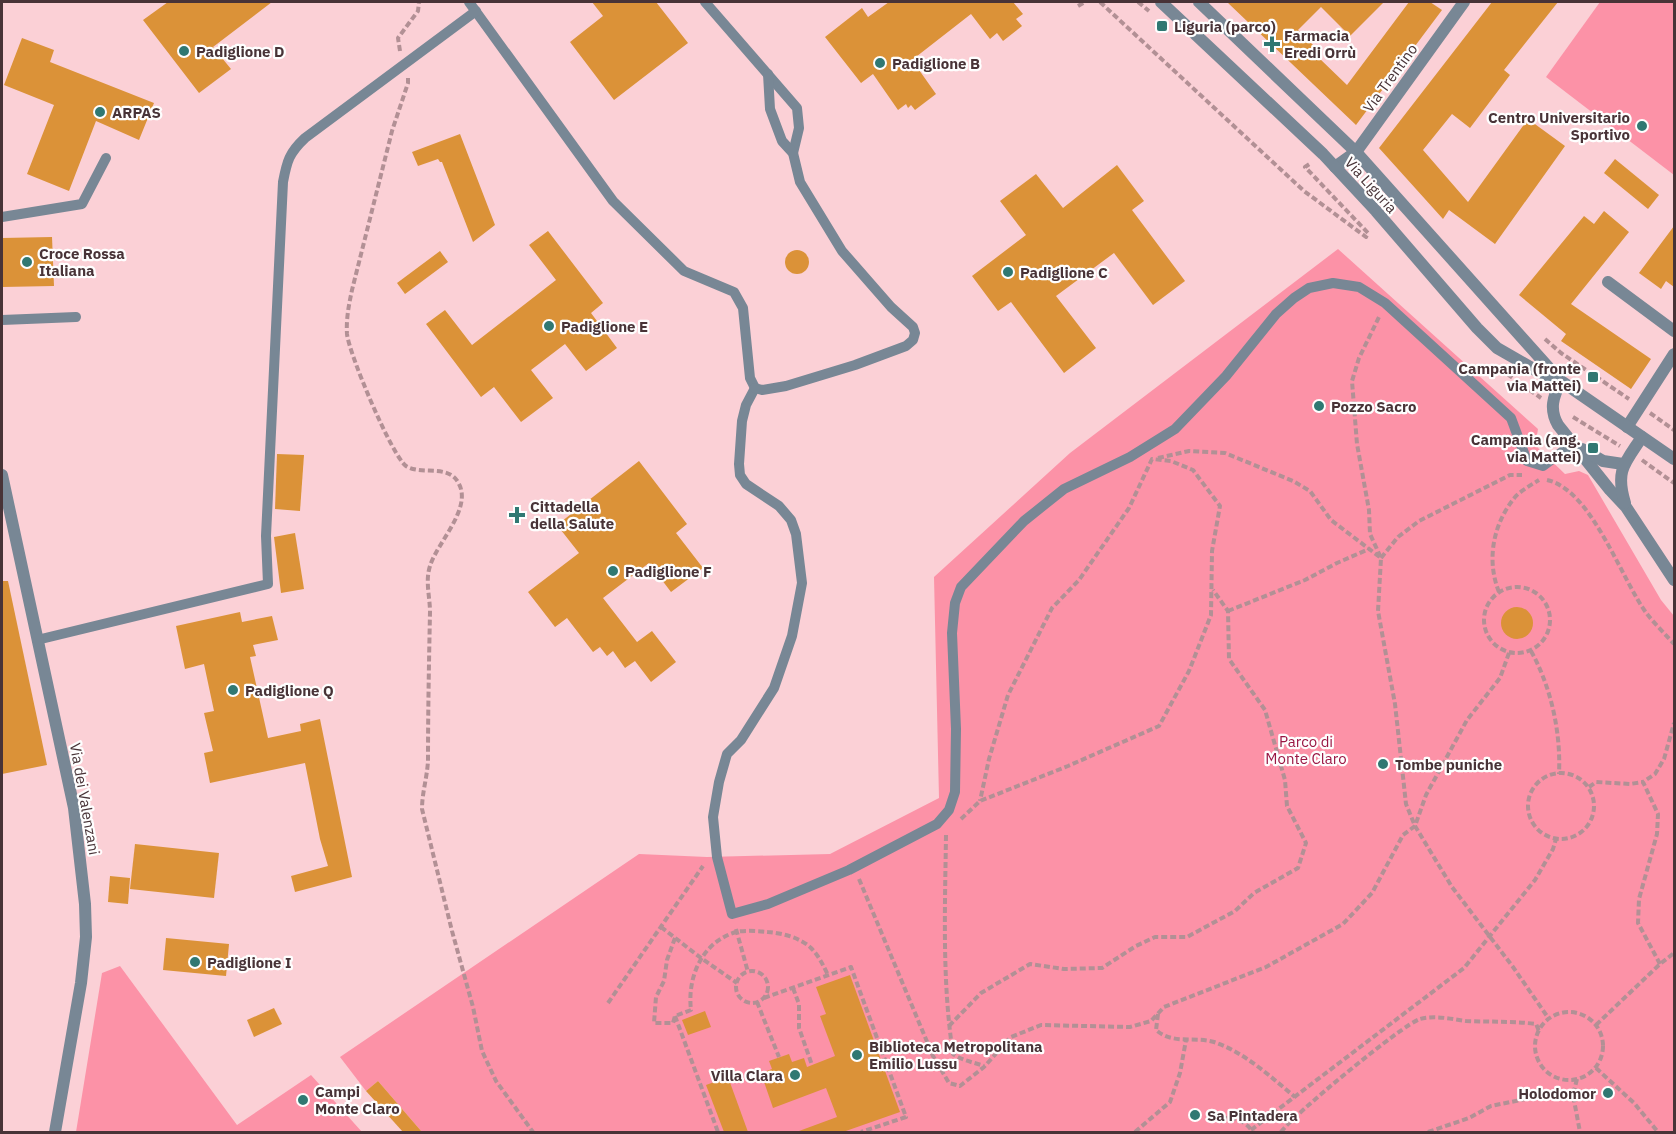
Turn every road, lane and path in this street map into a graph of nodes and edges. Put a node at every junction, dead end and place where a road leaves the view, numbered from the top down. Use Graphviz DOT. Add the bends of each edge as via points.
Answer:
graph roads {
  1 [pos="419,2"];
  2 [pos="469,2"];
  3 [pos="705,2"];
  4 [pos="1084,2"];
  5 [pos="1100,2"];
  6 [pos="1161,2"];
  7 [pos="1199,2"];
  8 [pos="1462,2"];
  9 [pos="1078,6"];
  10 [pos="476,11"];
  11 [pos="404,64"];
  12 [pos="768,74"];
  13 [pos="1356,152"];
  14 [pos="793,153"];
  15 [pos="106,158"];
  16 [pos="1311,163"];
  17 [pos="1335,167"];
  18 [pos="2,217"];
  19 [pos="1608,282"];
  20 [pos="1385,303"];
  21 [pos="76,317"];
  22 [pos="2,320"];
  23 [pos="1674,331"];
  24 [pos="1674,354"];
  25 [pos="1561,381"];
  26 [pos="755,388"];
  27 [pos="1628,427"];
  28 [pos="1642,437"];
  29 [pos="1574,443"];
  30 [pos="1144,448"];
  31 [pos="1152,459"];
  32 [pos="1674,459"];
  33 [pos="1623,464"];
  34 [pos="1542,466"];
  35 [pos="1524,475"];
  36 [pos="2,476"];
  37 [pos="1532,477"];
  38 [pos="1541,479"];
  39 [pos="1626,507"];
  40 [pos="1369,549"];
  41 [pos="1381,558"];
  42 [pos="1674,580"];
  43 [pos="1213,590"];
  44 [pos="1499,592"];
  45 [pos="1228,611"];
  46 [pos="37,640"];
  47 [pos="1674,644"];
  48 [pos="1531,651"];
  49 [pos="1509,653"];
  50 [pos="1674,723"];
  51 [pos="1559,774"];
  52 [pos="1643,782"];
  53 [pos="1589,787"];
  54 [pos="980,801"];
  55 [pos="959,821"];
  56 [pos="1415,826"];
  57 [pos="952,828"];
  58 [pos="1556,839"];
  59 [pos="703,866"];
  60 [pos="854,867"];
  61 [pos="732,914"];
  62 [pos="661,927"];
  63 [pos="737,932"];
  64 [pos="1488,936"];
  65 [pos="675,938"];
  66 [pos="1674,953"];
  67 [pos="701,958"];
  68 [pos="1660,964"];
  69 [pos="748,972"];
  70 [pos="828,975"];
  71 [pos="737,983"];
  72 [pos="793,988"];
  73 [pos="764,998"];
  74 [pos="757,1002"];
  75 [pos="608,1004"];
  76 [pos="1158,1014"];
  77 [pos="675,1016"];
  78 [pos="1549,1019"];
  79 [pos="1596,1025"];
  80 [pos="949,1027"];
  81 [pos="1539,1030"];
  82 [pos="1186,1040"];
  83 [pos="779,1057"];
  84 [pos="812,1065"];
  85 [pos="984,1067"];
  86 [pos="1596,1068"];
  87 [pos="1577,1079"];
  88 [pos="1573,1095"];
  89 [pos="1295,1097"];
  90 [pos="1221,1118"];
  91 [pos="1252,1131"];
  92 [pos="55,1132"];
  93 [pos="533,1132"];
  94 [pos="718,1132"];
  95 [pos="861,1132"];
  96 [pos="1136,1132"];
  97 [pos="1281,1132"];
  98 [pos="1428,1132"];
  99 [pos="1580,1132"];
  100 [pos="1658,1132"];
  1 -- 11 [label="path" via="398,38"];
  2 -- 10 [label="lane"];
  3 -- 12 [label="lane"];
  4 -- 9 [label="path"];
  5 -- 16 [label="path" via="1304,191 1366,237 1368,233 1305,167"];
  6 -- 17 [label="street, Via Liguria"];
  7 -- 13 [label="street, Via Liguria"];
  8 -- 13 [label="street, Via Trentino"];
  10 -- 11 [label="lane"];
  10 -- 26 [label="lane" via="613,201 684,271 734,292 743,308 750,378"];
  11 -- 46 [label="lane" via="305,138 294,148 286,165 273,374 268,584"];
  11 -- 93 [label="path" via="408,83 352,290 347,336 399,459 415,470 450,474 457,479 462,492 459,510 429,568 428,761 422,809 482,1052 496,1081"];
  12 -- 14 [label="lane" via="770,109 782,141"];
  12 -- 14 [label="lane" via="797,108 799,128"];
  13 -- 17 [label="street, Via Trentino"];
  13 -- 25 [label="street, Via Liguria"];
  14 -- 26 [label="lane" via="800,182 842,251 915,333 906,346 855,365 786,386"];
  15 -- 18 [label="lane" via="82,204"];
  17 -- 25 [label="street, Via Liguria" via="1497,348"];
  19 -- 23 [label="street"];
  20 -- 30 [label="lane" via="1359,287 1333,283 1309,288 1294,297 1175,429"];
  20 -- 34 [label="lane" via="1511,418 1527,461"];
  20 -- 41 [label="path" via="1352,381 1370,534"];
  21 -- 22 [label="lane"];
  24 -- 27 [label="street"];
  25 -- 27 [label="street, Via Liguria"];
  25 -- 29 [label="street" via="1552,399 1554,417"];
  26 -- 61 [label="lane" via="742,421 740,475 791,520 802,583 792,636 774,688 741,740 727,754 719,782 713,817 717,857"];
  27 -- 28 [label="street, Via Liguria"];
  28 -- 32 [label="street, Via Liguria"];
  28 -- 33 [label="street"];
  29 -- 33 [label="street" via="1594,457"];
  29 -- 34 [label="lane"];
  29 -- 39 [label="street"];
  30 -- 31 [label="path"];
  30 -- 60 [label="lane" via="1064,489 1024,521 961,587 952,633 956,768 949,810 937,824"];
  31 -- 40 [label="path" via="1189,451 1225,453 1262,467 1310,491 1331,520"];
  31 -- 43 [label="path" via="1193,470 1220,506 1212,551"];
  31 -- 54 [label="path" via="1129,508 1079,580 1052,608 1008,695"];
  33 -- 39 [label="street" via="1621,491"];
  34 -- 38 [label="path"];
  35 -- 41 [label="path" via="1510,475 1419,522 1398,537"];
  36 -- 46 [label="street, Via dei Valenzani"];
  37 -- 38 [label="path"];
  38 -- 44 [label="path" via="1517,494 1495,536 1492,559"];
  38 -- 47 [label="path" via="1554,482 1577,498 1646,613"];
  39 -- 42 [label="street"];
  40 -- 41 [label="path"];
  40 -- 45 [label="path" via="1295,585"];
  41 -- 56 [label="path" via="1378,611 1395,704 1406,804"];
  43 -- 45 [label="path"];
  43 -- 54 [label="path" via="1212,615 1201,645 1159,726"];
  44 -- 48 [label="path" via="1520,587 1540,595 1546,604 1550,614 1547,635"];
  44 -- 49 [label="path" via="1485,609 1485,631 1491,641"];
  45 -- 80 [label="path" via="1229,659 1265,710 1285,780 1287,806 1306,843 1298,868 1187,937 1155,937 1102,968 1064,969 1030,964 981,993"];
  46 -- 92 [label="street, Via dei Valenzani" via="74,808 85,904 81,983"];
  48 -- 49 [label="path"];
  48 -- 51 [label="path" via="1554,713"];
  49 -- 56 [label="path" via="1500,678 1467,720 1426,795"];
  50 -- 52 [label="path" via="1664,759 1655,774"];
  51 -- 53 [label="path" via="1570,774"];
  51 -- 58 [label="path" via="1538,782 1528,802 1533,824"];
  52 -- 53 [label="path" via="1596,782"];
  52 -- 68 [label="path" via="1658,814 1657,834 1639,899 1638,923"];
  53 -- 58 [label="path" via="1595,807 1588,826 1581,834"];
  54 -- 55 [label="path"];
  56 -- 64 [label="path"];
  56 -- 76 [label="path" via="1403,835 1372,893 1343,924 1266,967 1182,999"];
  57 -- 80 [label="path" via="945,835"];
  58 -- 64 [label="path" via="1535,880"];
  59 -- 62 [label="path"];
  60 -- 61 [label="lane" via="768,904"];
  60 -- 85 [label="path" via="910,1005 949,1083 960,1086"];
  61 -- 63 [label="path"];
  62 -- 65 [label="path"];
  62 -- 75 [label="path"];
  63 -- 67 [label="path" via="722,938"];
  63 -- 69 [label="path"];
  63 -- 70 [label="path" via="781,933 809,946"];
  64 -- 78 [label="path"];
  64 -- 89 [label="path" via="1464,968"];
  65 -- 67 [label="path"];
  65 -- 77 [label="path" via="656,997 654,1023 674,1023"];
  66 -- 68 [label="path"];
  67 -- 71 [label="path"];
  67 -- 77 [label="path" via="692,981 691,1010"];
  68 -- 79 [label="path"];
  69 -- 71 [label="path"];
  69 -- 73 [label="path" via="766,979 768,989"];
  70 -- 72 [label="path"];
  70 -- 95 [label="path" via="851,967 906,1117"];
  71 -- 74 [label="path" via="741,998"];
  72 -- 73 [label="path"];
  72 -- 84 [label="path"];
  73 -- 74 [label="path"];
  74 -- 83 [label="path"];
  76 -- 82 [label="path" via="1156,1030 1164,1037"];
  76 -- 85 [label="path" via="1151,1021 1130,1027 1041,1025 1011,1036"];
  77 -- 94 [label="path"];
  78 -- 79 [label="path" via="1577,1012"];
  78 -- 81 [label="path"];
  79 -- 86 [label="path" via="1603,1047"];
  80 -- 85 [label="path" via="953,1054"];
  81 -- 87 [label="path" via="1535,1041 1539,1062 1555,1077"];
  81 -- 97 [label="path" via="1536,1024 1515,1022 1419,1019 1330,1086"];
  82 -- 89 [label="path" via="1213,1042 1246,1059"];
  82 -- 96 [label="path" via="1170,1102"];
  86 -- 87 [label="path"];
  86 -- 100 [label="path"];
  87 -- 88 [label="path"];
  88 -- 98 [label="path" via="1539,1096 1491,1106"];
  88 -- 99 [label="path"];
  89 -- 91 [label="path"];
  90 -- 91 [label="path" via="1240,1120"];
}
